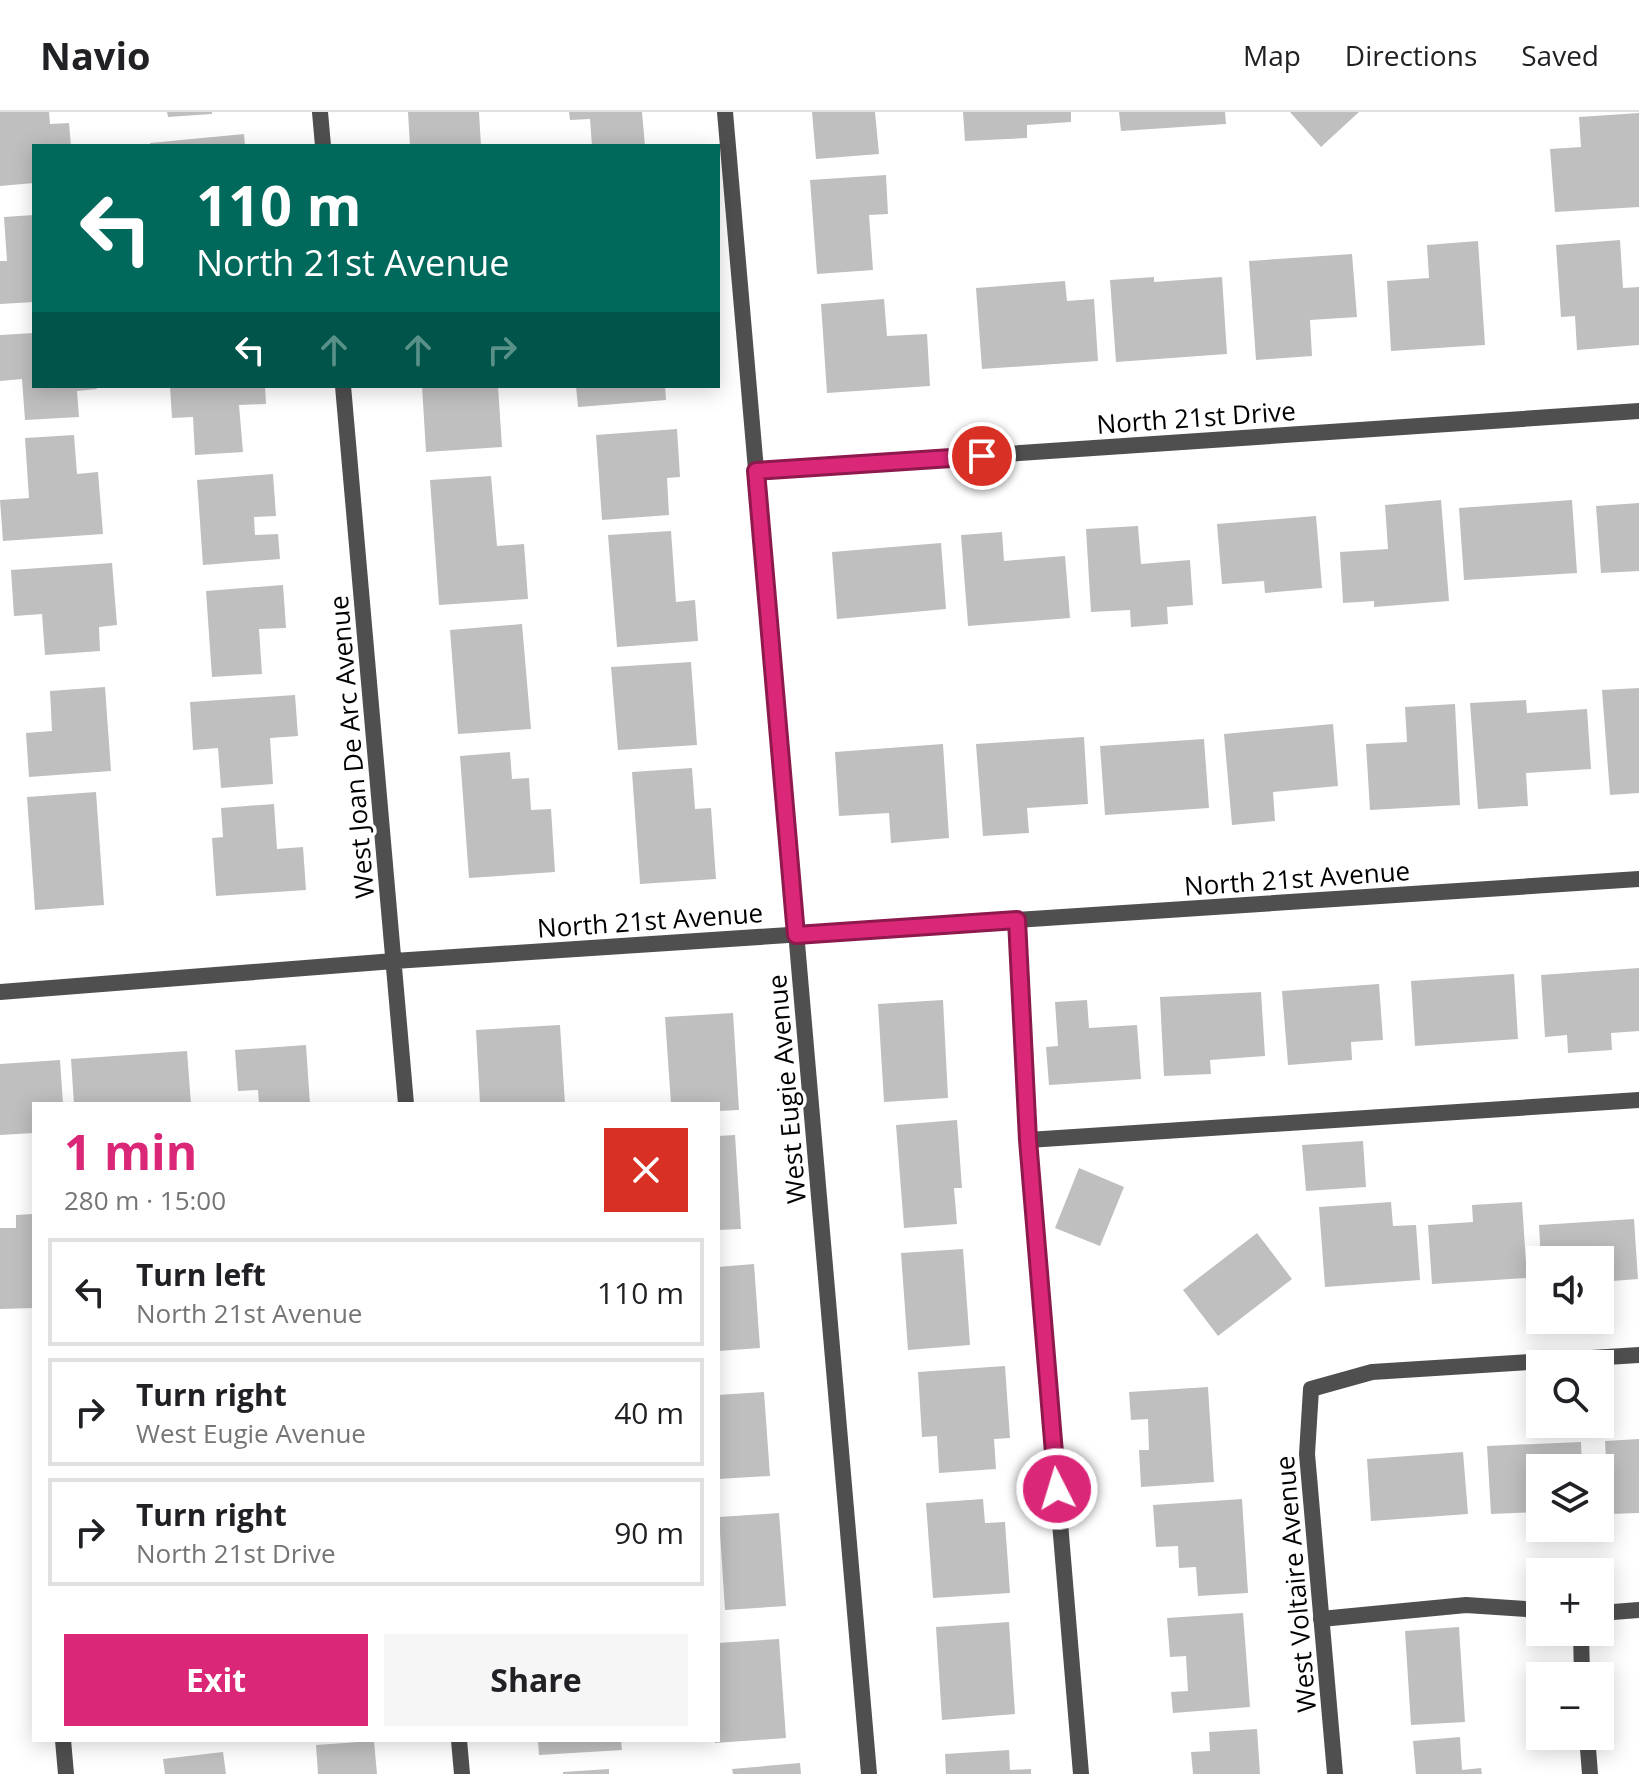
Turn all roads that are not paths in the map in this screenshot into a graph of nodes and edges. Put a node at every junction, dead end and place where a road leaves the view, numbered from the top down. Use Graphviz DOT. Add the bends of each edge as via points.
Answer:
graph roads {
  1 [pos="320,112"];
  2 [pos="725,112"];
  3 [pos="323,144"];
  4 [pos="343,388"];
  5 [pos="1639,411"];
  6 [pos="756,471"];
  7 [pos="1639,879"];
  8 [pos="1017,920"];
  9 [pos="796,935"];
  10 [pos="394,961"];
  11 [pos="0,992"];
  12 [pos="1639,1100"];
  13 [pos="406,1102"];
  14 [pos="1028,1140"];
  15 [pos="1639,1355"];
  16 [pos="1526,1609"];
  17 [pos="1639,1610"];
  18 [pos="1614,1612"];
  19 [pos="1321,1619"];
  20 [pos="63,1742"];
  21 [pos="459,1742"];
  22 [pos="1588,1750"];
  23 [pos="66,1774"];
  24 [pos="462,1774"];
  25 [pos="869,1774"];
  26 [pos="1081,1774"];
  27 [pos="1335,1774"];
  28 [pos="1590,1774"];
  1 -- 3 [label="street"];
  2 -- 6 [label="street, West Eugie Avenue"];
  4 -- 10 [label="street, West Joan De Arc Avenue"];
  5 -- 6 [label="street, North 21st Drive"];
  6 -- 9 [label="street, West Eugie Avenue"];
  7 -- 8 [label="street, North 21st Avenue"];
  8 -- 9 [label="street, North 21st Avenue"];
  8 -- 14 [label="street"];
  9 -- 10 [label="street, North 21st Avenue"];
  9 -- 25 [label="street, West Eugie Avenue"];
  10 -- 11 [label="street, North 21st Avenue"];
  10 -- 13 [label="street, West Joan De Arc Avenue"];
  12 -- 14 [label="street"];
  14 -- 26 [label="street"];
  15 -- 19 [label="street, West Voltaire Avenue" via="1372,1372 1311,1389 1307,1454"];
  16 -- 19 [label="street" via="1466,1605"];
  17 -- 18 [label="street"];
  19 -- 27 [label="street, West Voltaire Avenue"];
  20 -- 23 [label="street"];
  21 -- 24 [label="street"];
  22 -- 28 [label="street"];
}
